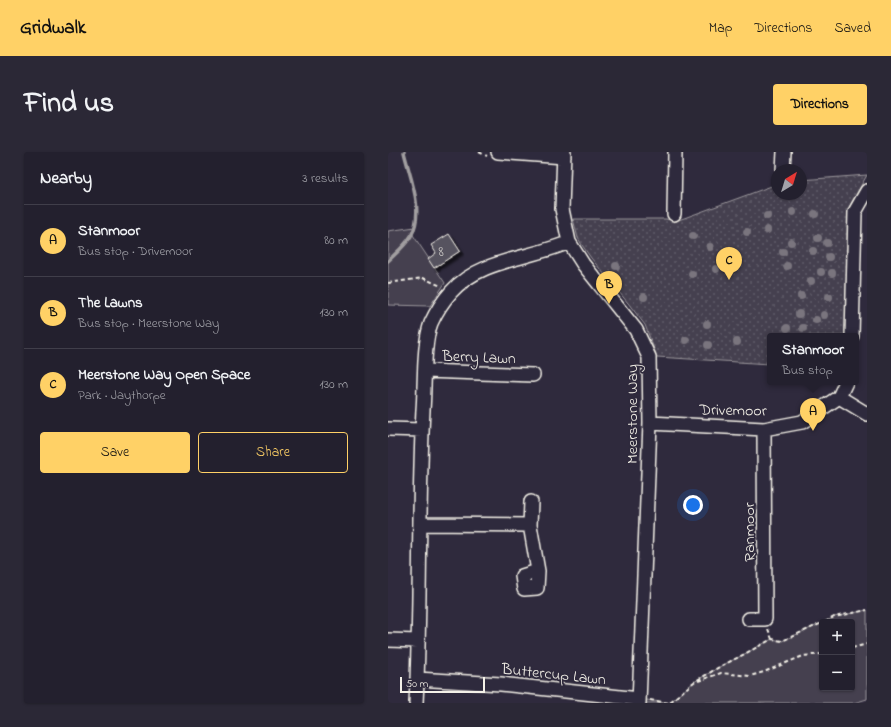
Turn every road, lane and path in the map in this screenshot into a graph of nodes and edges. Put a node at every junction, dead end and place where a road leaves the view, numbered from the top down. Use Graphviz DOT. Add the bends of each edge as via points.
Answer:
graph roads {
  1 [pos="479,152"];
  2 [pos="675,152"];
  3 [pos="784,152"];
  4 [pos="495,154"];
  5 [pos="564,154"];
  6 [pos="784,164"];
  7 [pos="867,191"];
  8 [pos="679,205"];
  9 [pos="569,242"];
  10 [pos="388,283"];
  11 [pos="451,292"];
  12 [pos="852,333"];
  13 [pos="425,371"];
  14 [pos="532,375"];
  15 [pos="845,385"];
  16 [pos="839,397"];
  17 [pos="867,414"];
  18 [pos="650,423"];
  19 [pos="388,429"];
  20 [pos="764,429"];
  21 [pos="422,430"];
  22 [pos="531,502"];
  23 [pos="421,524"];
  24 [pos="530,525"];
  25 [pos="537,588"];
  26 [pos="867,610"];
  27 [pos="749,619"];
  28 [pos="830,619"];
  29 [pos="819,625"];
  30 [pos="388,640"];
  31 [pos="418,641"];
  32 [pos="867,644"];
  33 [pos="855,647"];
  34 [pos="819,654"];
  35 [pos="417,679"];
  36 [pos="694,682"];
  37 [pos="639,701"];
  38 [pos="416,703"];
  1 -- 4 [label="path"];
  2 -- 8 [label="street"];
  3 -- 6 [label="street"];
  4 -- 5 [label="street"];
  5 -- 9 [label="street, Meerstone Way" via="562,209"];
  7 -- 12 [label="street" via="855,212"];
  9 -- 11 [label="street" via="480,271"];
  9 -- 18 [label="street, Meerstone Way" via="636,330 649,357"];
  10 -- 11 [label="path" via="423,278"];
  11 -- 13 [label="street" via="431,323"];
  13 -- 14 [label="street, Berry Lawn"];
  13 -- 21 [label="street"];
  15 -- 16 [label="street"];
  16 -- 17 [label="street"];
  16 -- 20 [label="street, Drivemoor" via="802,422"];
  18 -- 20 [label="street, Drivemoor"];
  18 -- 37 [label="street, Meerstone Way"];
  19 -- 21 [label="street"];
  20 -- 27 [label="street, Ranmoor" via="765,619"];
  21 -- 23 [label="street"];
  22 -- 24 [label="street"];
  23 -- 24 [label="street"];
  23 -- 31 [label="street"];
  24 -- 25 [label="street" via="538,571"];
  26 -- 28 [label="path"];
  29 -- 36 [label="path" via="782,640 772,639"];
  30 -- 31 [label="street"];
  31 -- 35 [label="street"];
  32 -- 33 [label="path"];
  34 -- 36 [label="path" via="803,656 750,676 720,673"];
  35 -- 37 [label="street, Buttercup Lawn" via="501,684"];
  35 -- 38 [label="street"];
  36 -- 37 [label="path" via="669,703"];
}
